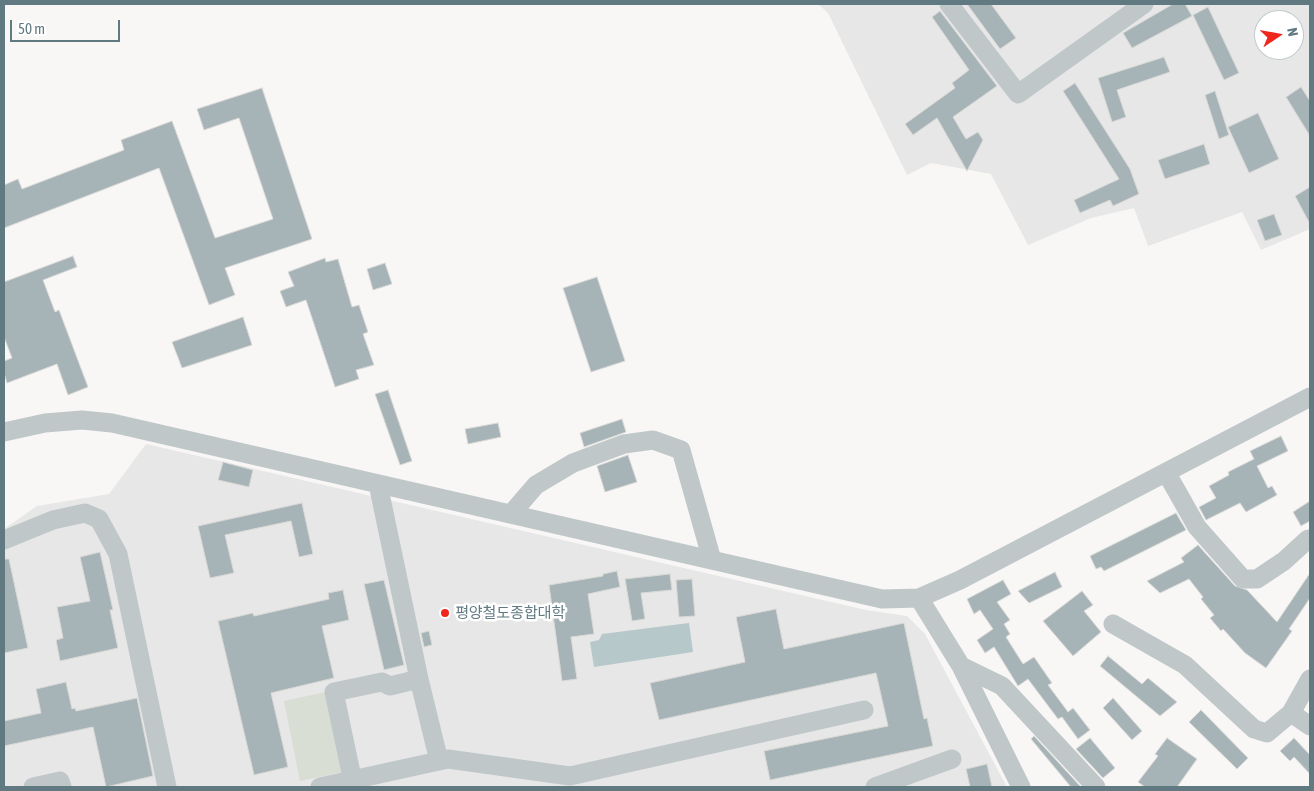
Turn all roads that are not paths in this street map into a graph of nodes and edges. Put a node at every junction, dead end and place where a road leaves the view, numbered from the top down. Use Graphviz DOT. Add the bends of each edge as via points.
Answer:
graph roads {
  1 [pos="950,4"];
  2 [pos="1144,4"];
  3 [pos="1310,397"];
  4 [pos="4,432"];
  5 [pos="1166,472"];
  6 [pos="378,484"];
  7 [pos="511,514"];
  8 [pos="1308,539"];
  9 [pos="4,540"];
  10 [pos="712,560"];
  11 [pos="919,598"];
  12 [pos="1113,624"];
  13 [pos="961,666"];
  14 [pos="418,679"];
  15 [pos="1310,679"];
  16 [pos="864,710"];
  17 [pos="1291,713"];
  18 [pos="1310,726"];
  19 [pos="952,759"];
  20 [pos="439,761"];
  21 [pos="534,771"];
  22 [pos="353,784"];
  23 [pos="33,787"];
  24 [pos="62,787"];
  25 [pos="167,787"];
  26 [pos="320,787"];
  27 [pos="551,787"];
  28 [pos="875,787"];
  29 [pos="1021,787"];
  30 [pos="1096,787"];
  1 -- 2 [label="street" via="1018,94"];
  3 -- 5 [label="street"];
  4 -- 6 [label="street" via="45,423 82,420 112,423"];
  5 -- 8 [label="street" via="1196,527 1243,579 1257,580"];
  5 -- 11 [label="street" via="960,580"];
  6 -- 7 [label="street"];
  6 -- 14 [label="street"];
  7 -- 10 [label="street"];
  7 -- 10 [label="street" via="536,485 573,463 624,444 653,440 681,450"];
  9 -- 25 [label="street" via="53,520 85,513 98,519 118,554"];
  10 -- 11 [label="street" via="882,599"];
  11 -- 13 [label="street"];
  12 -- 17 [label="street" via="1185,665 1254,729 1267,733"];
  13 -- 29 [label="street"];
  13 -- 30 [label="street" via="1002,686"];
  14 -- 20 [label="street"];
  14 -- 22 [label="street" via="390,686 382,682 334,692"];
  15 -- 17 [label="street"];
  16 -- 21 [label="street" via="570,776"];
  17 -- 18 [label="street"];
  19 -- 28 [label="street"];
  20 -- 21 [label="street" via="448,759"];
  20 -- 22 [label="street"];
  21 -- 27 [label="street"];
  22 -- 26 [label="street"];
  23 -- 24 [label="street" via="60,781"];
}
